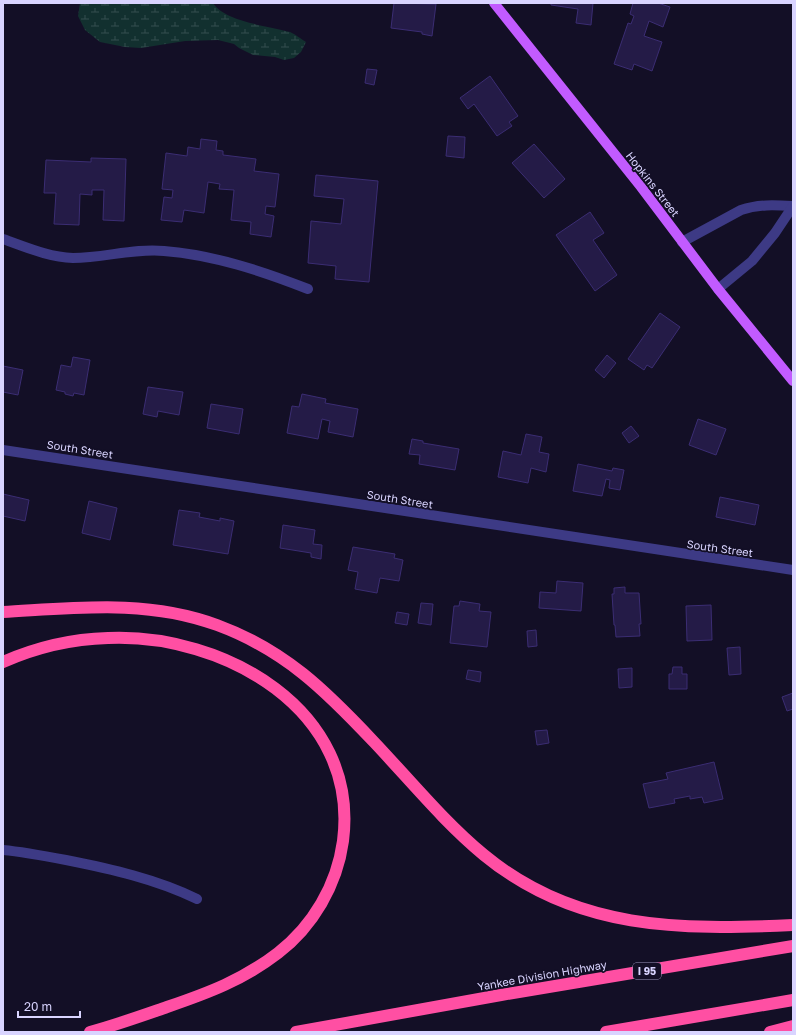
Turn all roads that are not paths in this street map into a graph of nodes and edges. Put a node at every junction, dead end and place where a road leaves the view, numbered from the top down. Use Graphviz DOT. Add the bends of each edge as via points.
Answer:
graph roads {
  1 [pos="494,3"];
  2 [pos="793,206"];
  3 [pos="3,239"];
  4 [pos="682,242"];
  5 [pos="308,289"];
  6 [pos="718,289"];
  7 [pos="791,375"];
  8 [pos="3,450"];
  9 [pos="793,570"];
  10 [pos="3,612"];
  11 [pos="3,662"];
  12 [pos="3,850"];
  13 [pos="197,899"];
  14 [pos="793,925"];
  15 [pos="793,946"];
  16 [pos="793,1000"];
  17 [pos="793,1026"];
  18 [pos="90,1032"];
  19 [pos="296,1032"];
  20 [pos="606,1032"];
  21 [pos="770,1032"];
  1 -- 4 [label="main road, Hopkins Street"];
  2 -- 4 [label="street" via="749,207"];
  2 -- 6 [label="street" via="752,261"];
  3 -- 5 [label="street" via="43,254 72,258 144,251 181,253 243,266"];
  4 -- 6 [label="main road, Hopkins Street"];
  6 -- 7 [label="main road, Hopkins Street"];
  8 -- 9 [label="street, South Street"];
  10 -- 14 [label="highway" via="144,608 215,624 254,641 301,671 343,709 472,845 511,875 543,894 591,912 635,921 721,927"];
  11 -- 18 [label="highway" via="49,645 108,638 160,641 204,652 243,668 292,702 322,738 339,777 345,820 340,860 325,898 293,940 278,953 218,989"];
  12 -- 13 [label="street" via="101,867 147,879"];
  15 -- 19 [label="highway, Yankee Division Highway / I 95"];
  16 -- 20 [label="highway"];
  17 -- 21 [label="highway"];
}
